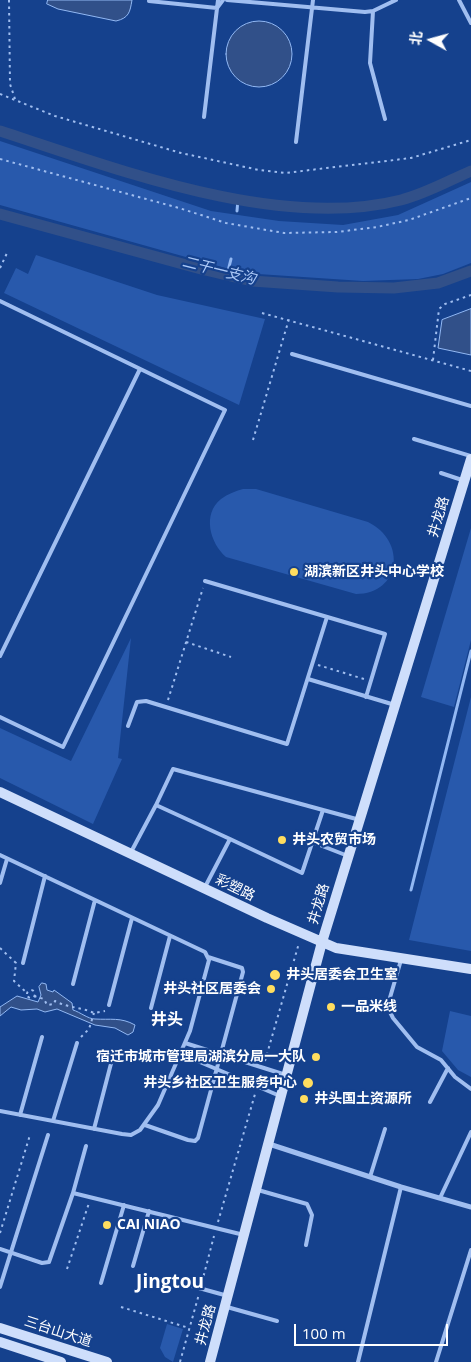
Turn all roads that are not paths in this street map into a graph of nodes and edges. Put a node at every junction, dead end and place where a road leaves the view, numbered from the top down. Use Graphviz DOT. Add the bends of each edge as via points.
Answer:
graph roads {
  1 [pos="218,0"];
  2 [pos="223,0"];
  3 [pos="227,0"];
  4 [pos="313,0"];
  5 [pos="396,0"];
  6 [pos="459,0"];
  7 [pos="149,2"];
  8 [pos="217,8"];
  9 [pos="312,8"];
  10 [pos="372,11"];
  11 [pos="471,23"];
  12 [pos="204,117"];
  13 [pos="385,119"];
  14 [pos="296,142"];
  15 [pos="0,301"];
  16 [pos="292,354"];
  17 [pos="140,369"];
  18 [pos="471,406"];
  19 [pos="414,439"];
  20 [pos="471,458"];
  21 [pos="441,473"];
  22 [pos="464,481"];
  23 [pos="205,581"];
  24 [pos="327,617"];
  25 [pos="0,656"];
  26 [pos="308,679"];
  27 [pos="366,697"];
  28 [pos="395,705"];
  29 [pos="0,717"];
  30 [pos="128,726"];
  31 [pos="0,792"];
  32 [pos="156,805"];
  33 [pos="323,810"];
  34 [pos="360,820"];
  35 [pos="230,839"];
  36 [pos="312,842"];
  37 [pos="130,854"];
  38 [pos="0,855"];
  39 [pos="349,856"];
  40 [pos="7,859"];
  41 [pos="45,876"];
  42 [pos="0,883"];
  43 [pos="204,888"];
  44 [pos="95,900"];
  45 [pos="132,918"];
  46 [pos="170,936"];
  47 [pos="322,942"];
  48 [pos="208,957"];
  49 [pos="401,958"];
  50 [pos="23,963"];
  51 [pos="471,969"];
  52 [pos="73,984"];
  53 [pos="109,1005"];
  54 [pos="150,1008"];
  55 [pos="42,1037"];
  56 [pos="76,1043"];
  57 [pos="185,1043"];
  58 [pos="114,1052"];
  59 [pos="180,1054"];
  60 [pos="221,1055"];
  61 [pos="448,1068"];
  62 [pos="217,1070"];
  63 [pos="286,1075"];
  64 [pos="471,1089"];
  65 [pos="281,1096"];
  66 [pos="430,1102"];
  67 [pos="0,1111"];
  68 [pos="20,1115"];
  69 [pos="54,1121"];
  70 [pos="145,1125"];
  71 [pos="94,1129"];
  72 [pos="385,1129"];
  73 [pos="471,1132"];
  74 [pos="48,1135"];
  75 [pos="268,1144"];
  76 [pos="86,1146"];
  77 [pos="370,1177"];
  78 [pos="401,1187"];
  79 [pos="256,1189"];
  80 [pos="73,1192"];
  81 [pos="440,1198"];
  82 [pos="124,1205"];
  83 [pos="471,1207"];
  84 [pos="149,1211"];
  85 [pos="244,1235"];
  86 [pos="306,1245"];
  87 [pos="0,1249"];
  88 [pos="471,1250"];
  89 [pos="11,1253"];
  90 [pos="133,1266"];
  91 [pos="101,1283"];
  92 [pos="188,1285"];
  93 [pos="0,1287"];
  94 [pos="226,1301"];
  95 [pos="277,1321"];
  96 [pos="0,1328"];
  97 [pos="0,1342"];
  98 [pos="61,1362"];
  99 [pos="107,1362"];
  100 [pos="210,1362"];
  101 [pos="358,1362"];
  102 [pos="436,1362"];
  1 -- 8 [label="lane"];
  2 -- 8 [label="lane"];
  3 -- 9 [label="lane"];
  4 -- 9 [label="lane"];
  5 -- 10 [label="lane"];
  6 -- 11 [label="lane"];
  7 -- 8 [label="lane"];
  8 -- 12 [label="lane"];
  9 -- 10 [label="lane"];
  9 -- 14 [label="lane"];
  10 -- 13 [label="lane" via="370,63"];
  15 -- 17 [label="lane"];
  16 -- 18 [label="lane"];
  17 -- 25 [label="lane"];
  17 -- 29 [label="lane" via="225,410 63,747"];
  19 -- 20 [label="lane"];
  20 -- 22 [label="street, 井龙路"];
  21 -- 22 [label="lane"];
  22 -- 28 [label="street, 井龙路"];
  23 -- 24 [label="lane"];
  24 -- 26 [label="lane"];
  24 -- 27 [label="lane" via="385,634"];
  26 -- 27 [label="lane"];
  26 -- 30 [label="lane" via="287,744 146,700 137,702"];
  27 -- 28 [label="lane"];
  28 -- 34 [label="street, 井龙路"];
  31 -- 37 [label="street, 彩塑路"];
  32 -- 33 [label="lane" via="173,769"];
  32 -- 35 [label="lane"];
  32 -- 37 [label="lane"];
  33 -- 34 [label="lane"];
  33 -- 36 [label="lane"];
  34 -- 39 [label="street, 井龙路"];
  35 -- 36 [label="lane" via="302,873"];
  35 -- 43 [label="lane"];
  36 -- 39 [label="lane"];
  37 -- 43 [label="street, 彩塑路"];
  38 -- 40 [label="lane"];
  39 -- 47 [label="street, 井龙路"];
  40 -- 41 [label="lane"];
  40 -- 42 [label="lane"];
  41 -- 44 [label="lane"];
  41 -- 50 [label="lane"];
  43 -- 47 [label="street, 彩塑路"];
  44 -- 45 [label="lane"];
  44 -- 52 [label="lane"];
  45 -- 46 [label="lane"];
  45 -- 53 [label="lane"];
  46 -- 48 [label="lane" via="205,952"];
  46 -- 54 [label="lane"];
  47 -- 49 [label="street, 彩塑路" via="336,948"];
  47 -- 63 [label="street, 井龙路"];
  48 -- 57 [label="lane"];
  48 -- 60 [label="lane" via="242,968 243,972"];
  49 -- 51 [label="street, 彩塑路"];
  49 -- 61 [label="lane" via="389,1010 417,1046"];
  55 -- 68 [label="lane"];
  56 -- 69 [label="lane"];
  57 -- 59 [label="lane"];
  57 -- 60 [label="lane"];
  58 -- 71 [label="lane"];
  59 -- 62 [label="lane"];
  59 -- 70 [label="lane" via="158,1105"];
  60 -- 62 [label="lane"];
  60 -- 63 [label="lane"];
  61 -- 64 [label="lane"];
  61 -- 66 [label="lane"];
  62 -- 65 [label="lane"];
  62 -- 70 [label="lane" via="195,1141"];
  63 -- 65 [label="street, 井龙路"];
  65 -- 75 [label="street, 井龙路"];
  67 -- 68 [label="lane"];
  68 -- 69 [label="lane"];
  69 -- 71 [label="lane"];
  70 -- 71 [label="lane" via="131,1135"];
  72 -- 77 [label="lane"];
  73 -- 81 [label="lane"];
  74 -- 89 [label="lane"];
  75 -- 77 [label="street"];
  75 -- 79 [label="street, 井龙路"];
  76 -- 80 [label="lane"];
  77 -- 78 [label="street"];
  78 -- 81 [label="street"];
  78 -- 101 [label="lane"];
  79 -- 85 [label="street, 井龙路"];
  79 -- 86 [label="lane" via="307,1204 312,1215"];
  80 -- 82 [label="lane"];
  80 -- 89 [label="lane" via="48,1262"];
  81 -- 83 [label="street"];
  82 -- 84 [label="lane"];
  82 -- 91 [label="lane"];
  84 -- 85 [label="lane"];
  84 -- 90 [label="lane"];
  85 -- 94 [label="street, 井龙路"];
  87 -- 89 [label="lane"];
  88 -- 102 [label="lane"];
  89 -- 93 [label="lane"];
  92 -- 94 [label="lane"];
  94 -- 95 [label="lane"];
  94 -- 100 [label="street, 井龙路"];
  96 -- 99 [label="street, 三台山大道"];
  97 -- 98 [label="street, 三台山大道"];
}
